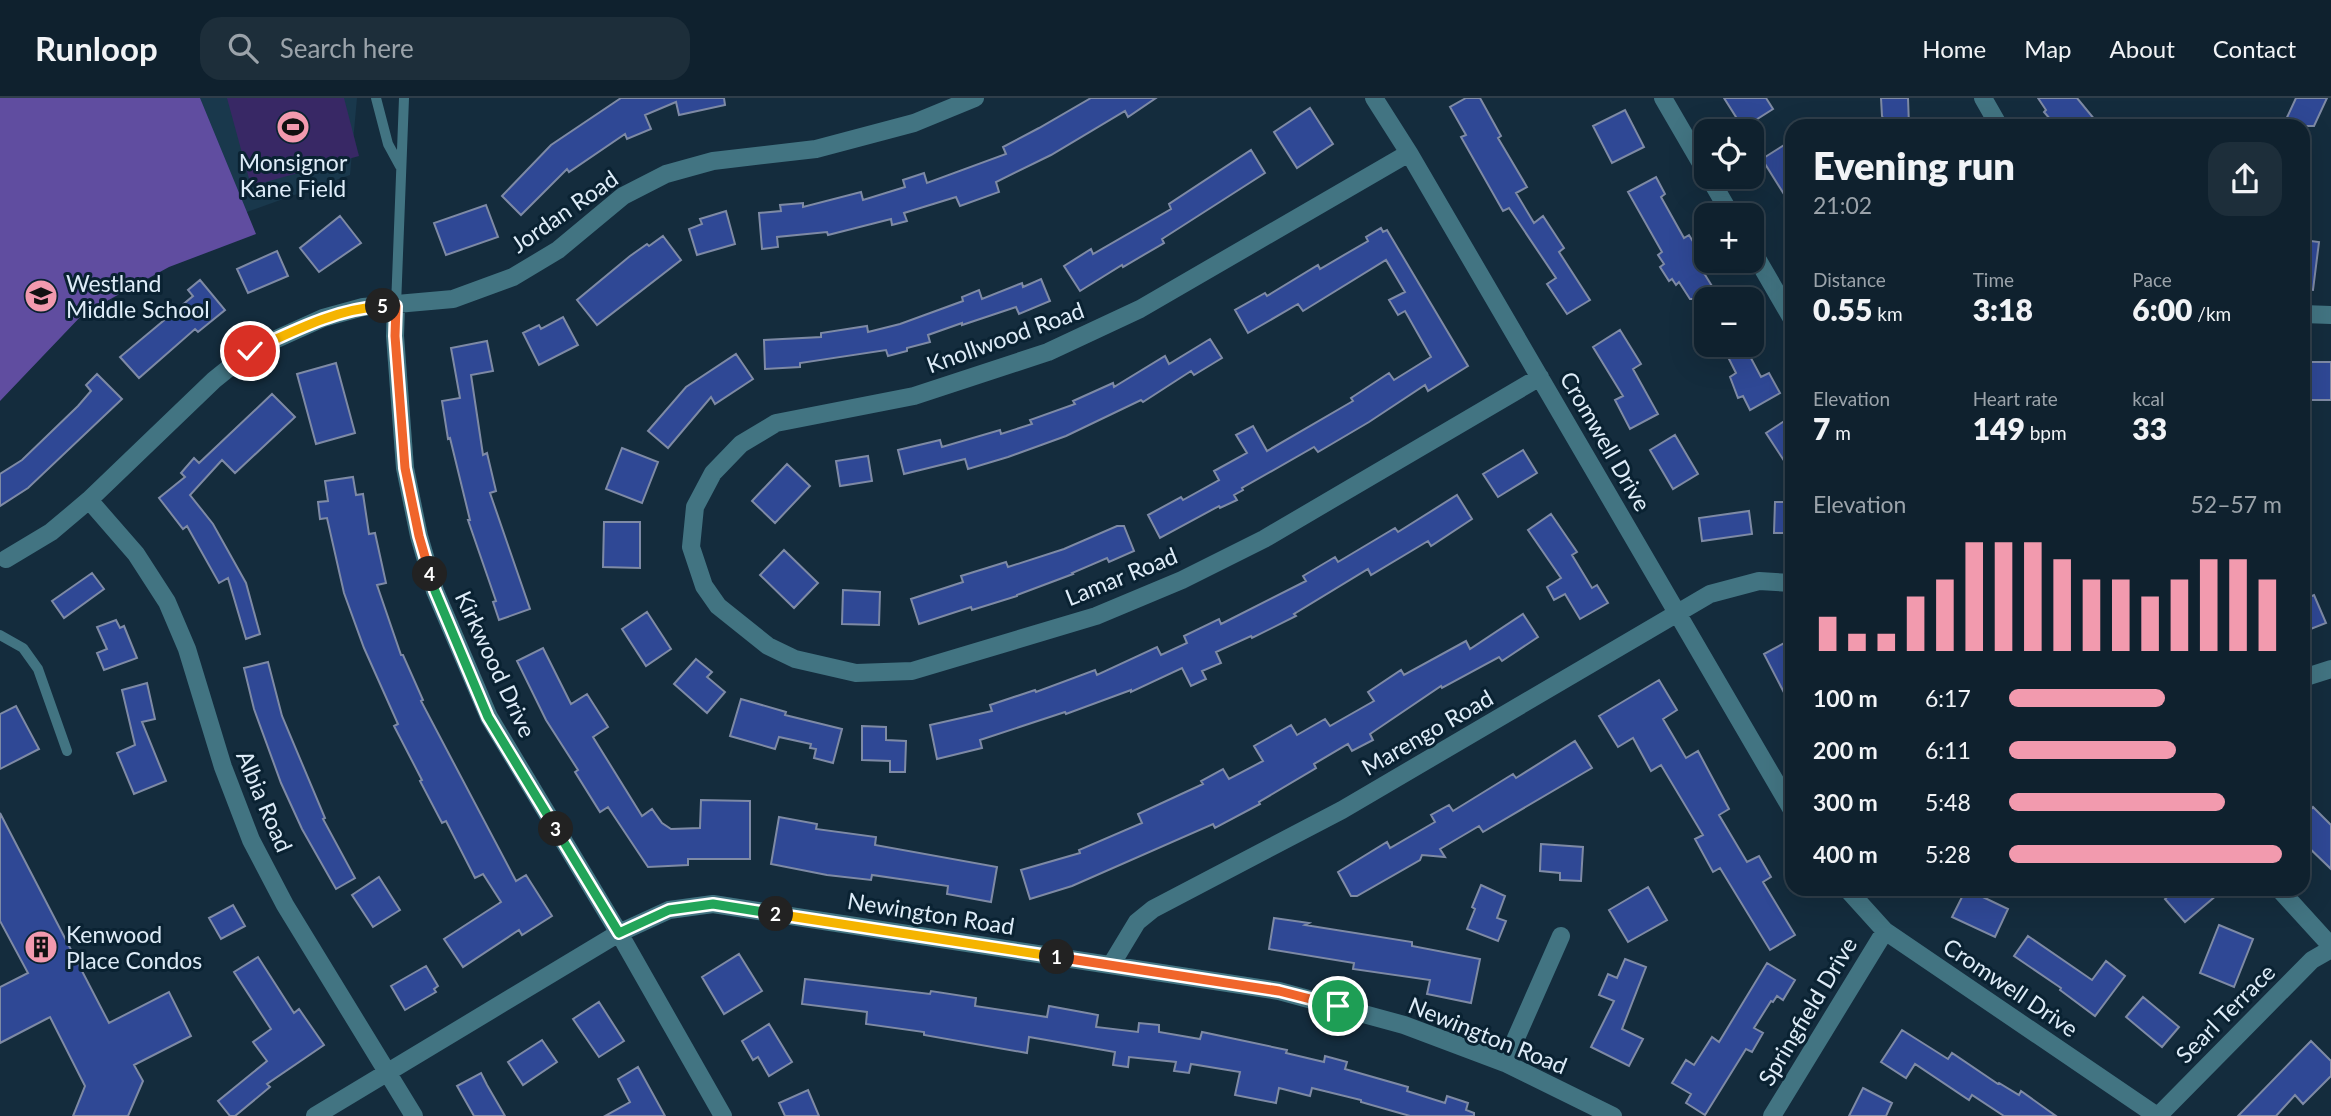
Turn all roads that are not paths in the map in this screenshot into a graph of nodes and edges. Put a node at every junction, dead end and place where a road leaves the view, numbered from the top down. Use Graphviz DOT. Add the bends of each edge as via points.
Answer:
graph roads {
  1 [pos="376,98"];
  2 [pos="404,98"];
  3 [pos="975,98"];
  4 [pos="1374,98"];
  5 [pos="1663,98"];
  6 [pos="1983,98"];
  7 [pos="1995,119"];
  8 [pos="1694,151"];
  9 [pos="1409,153"];
  10 [pos="401,168"];
  11 [pos="1764,271"];
  12 [pos="396,306"];
  13 [pos="1785,307"];
  14 [pos="2310,314"];
  15 [pos="2331,315"];
  16 [pos="1540,377"];
  17 [pos="89,500"];
  18 [pos="6,559"];
  19 [pos="1785,583"];
  20 [pos="704,586"];
  21 [pos="1678,613"];
  22 [pos="0,635"];
  23 [pos="2331,669"];
  24 [pos="2310,676"];
  25 [pos="67,751"];
  26 [pos="1785,798"];
  27 [pos="1853,896"];
  28 [pos="2285,896"];
  29 [pos="1885,931"];
  30 [pos="619,933"];
  31 [pos="1561,936"];
  32 [pos="2331,948"];
  33 [pos="1111,965"];
  34 [pos="1505,1063"];
  35 [pos="388,1072"];
  36 [pos="315,1116"];
  37 [pos="414,1116"];
  38 [pos="723,1116"];
  39 [pos="1613,1116"];
  40 [pos="1772,1116"];
  41 [pos="2157,1116"];
  1 -- 10 [label="lane" via="388,144"];
  2 -- 10 [label="lane"];
  3 -- 12 [label="street, Jordan Road" via="914,123 816,149 713,161 666,174 623,196 558,250 513,277 453,299"];
  4 -- 9 [label="street, Cromwell Drive"];
  5 -- 8 [label="street"];
  6 -- 7 [label="street"];
  9 -- 16 [label="street, Cromwell Drive"];
  9 -- 20 [label="street, Knollwood Road" via="1140,309 1048,352 914,396 776,422 741,444 713,473 695,508 691,547"];
  10 -- 12 [label="lane"];
  11 -- 13 [label="street"];
  12 -- 17 [label="street, Jordan Road" via="363,307 323,317 250,351"];
  12 -- 30 [label="street, Kirkwood Drive" via="405,468 435,591 488,717"];
  14 -- 15 [label="street"];
  16 -- 20 [label="street, Lamar Road" via="1264,539 1182,580 1096,616 912,671 856,673 795,659 768,646 718,606"];
  16 -- 21 [label="street, Cromwell Drive"];
  17 -- 18 [label="street, Jordan Road" via="51,532"];
  17 -- 35 [label="street, Albia Road" via="136,554 167,602 251,840 285,905"];
  19 -- 21 [label="street, Marengo Road" via="1759,582 1710,594"];
  21 -- 26 [label="street, Cromwell Drive"];
  21 -- 33 [label="street, Marengo Road" via="1342,810 1153,909 1137,922"];
  22 -- 25 [label="lane" via="23,648 38,669"];
  23 -- 24 [label="street"];
  27 -- 29 [label="street, Cromwell Drive"];
  28 -- 32 [label="street"];
  29 -- 40 [label="street, Springfield Drive"];
  29 -- 41 [label="street, Cromwell Drive"];
  30 -- 33 [label="street, Newington Road" via="669,910 713,904"];
  30 -- 35 [label="street, Newington Road"];
  30 -- 38 [label="street, Kirkwood Drive"];
  31 -- 34 [label="street"];
  32 -- 41 [label="street, Searl Terrace" via="2312,960"];
  33 -- 34 [label="street, Newington Road" via="1279,991 1404,1025"];
  34 -- 39 [label="street, Newington Road"];
  35 -- 36 [label="street, Newington Road"];
  35 -- 37 [label="street, Albia Road"];
}
